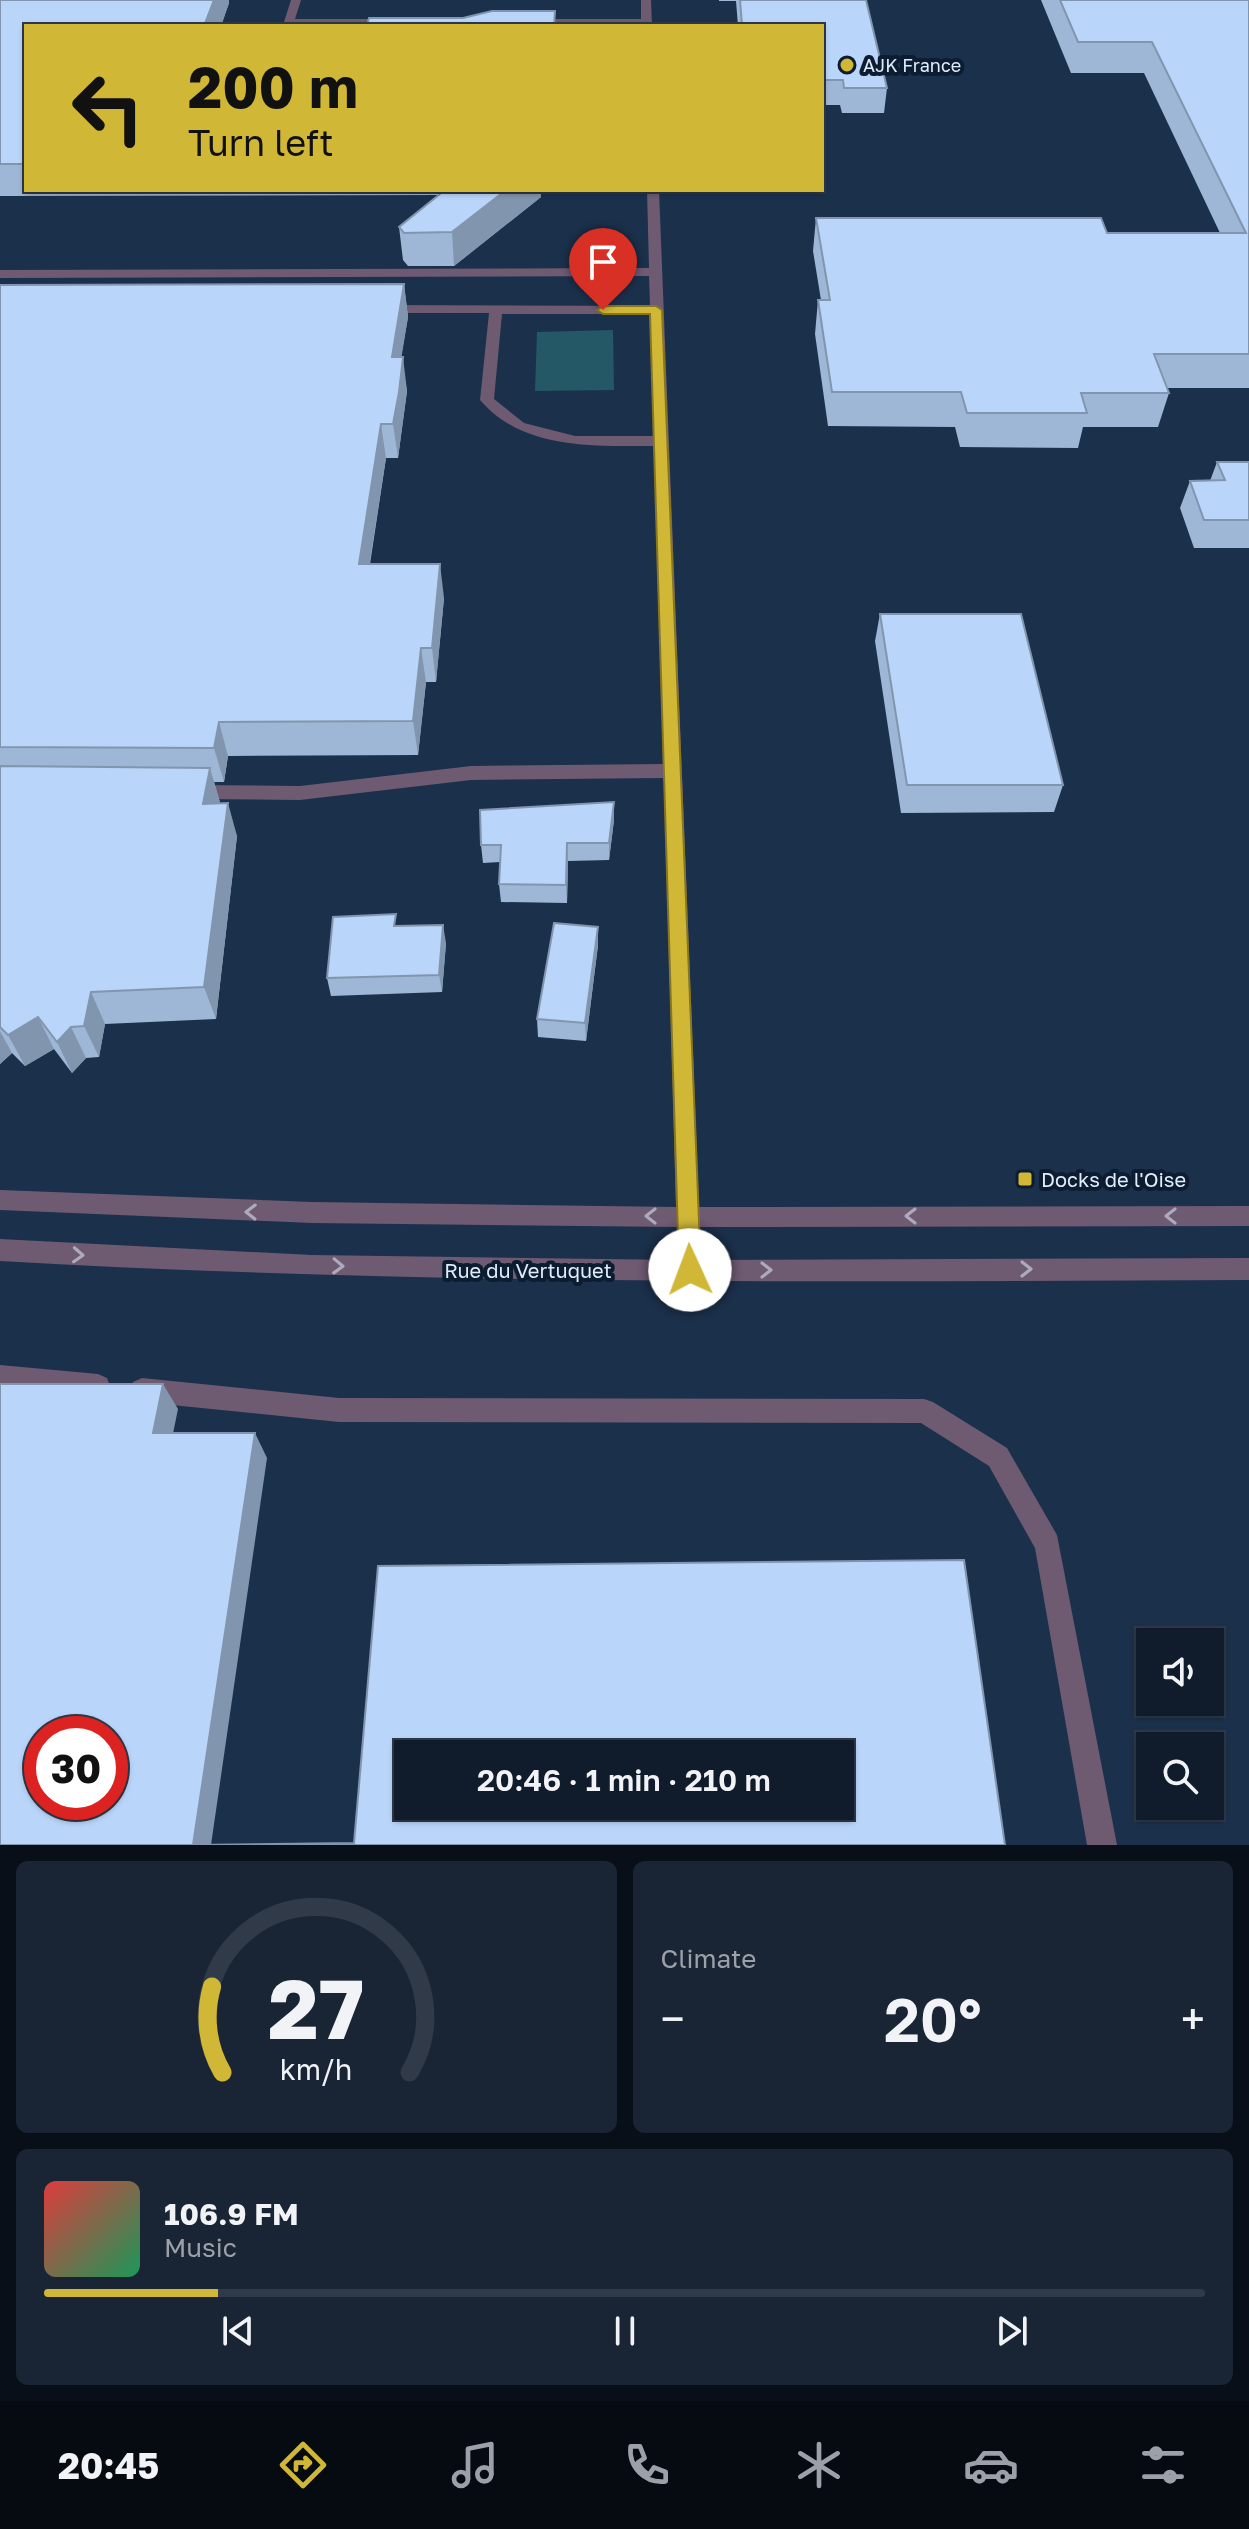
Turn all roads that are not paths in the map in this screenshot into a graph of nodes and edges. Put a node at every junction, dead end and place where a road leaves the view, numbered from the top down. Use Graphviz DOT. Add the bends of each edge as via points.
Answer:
graph roads {
  1 [pos="296,0"];
  2 [pos="646,0"];
  3 [pos="414,22"];
  4 [pos="523,22"];
  5 [pos="647,24"];
  6 [pos="653,192"];
  7 [pos="655,272"];
  8 [pos="0,274"];
  9 [pos="372,309"];
  10 [pos="496,309"];
  11 [pos="656,310"];
  12 [pos="661,441"];
  13 [pos="671,771"];
  14 [pos="174,792"];
  15 [pos="0,1200"];
  16 [pos="689,1216"];
  17 [pos="1249,1216"];
  18 [pos="0,1250"];
  19 [pos="1249,1269"];
  20 [pos="690,1270"];
  21 [pos="0,1377"];
  22 [pos="1102,1845"];
  1 -- 3 [label="street" via="289,22"];
  2 -- 5 [label="street"];
  4 -- 5 [label="street"];
  6 -- 7 [label="street"];
  7 -- 8 [label="street"];
  7 -- 11 [label="street"];
  9 -- 10 [label="street"];
  10 -- 11 [label="street"];
  10 -- 12 [label="street" via="487,400 519,426 575,441"];
  11 -- 12 [label="street"];
  12 -- 13 [label="street"];
  13 -- 14 [label="street" via="471,773 300,793"];
  13 -- 16 [label="street"];
  16 -- 15 [label="street, one-way" via="214,1211"];
  17 -- 16 [label="street, one-way"];
  16 -- 20 [label="street"];
  18 -- 20 [label="street, Rue du Vertuquet, one-way" via="355,1267"];
  20 -- 19 [label="street, Rue du Vertuquet, one-way"];
  21 -- 22 [label="street" via="339,1410 924,1411 998,1457 1048,1544"];
}
